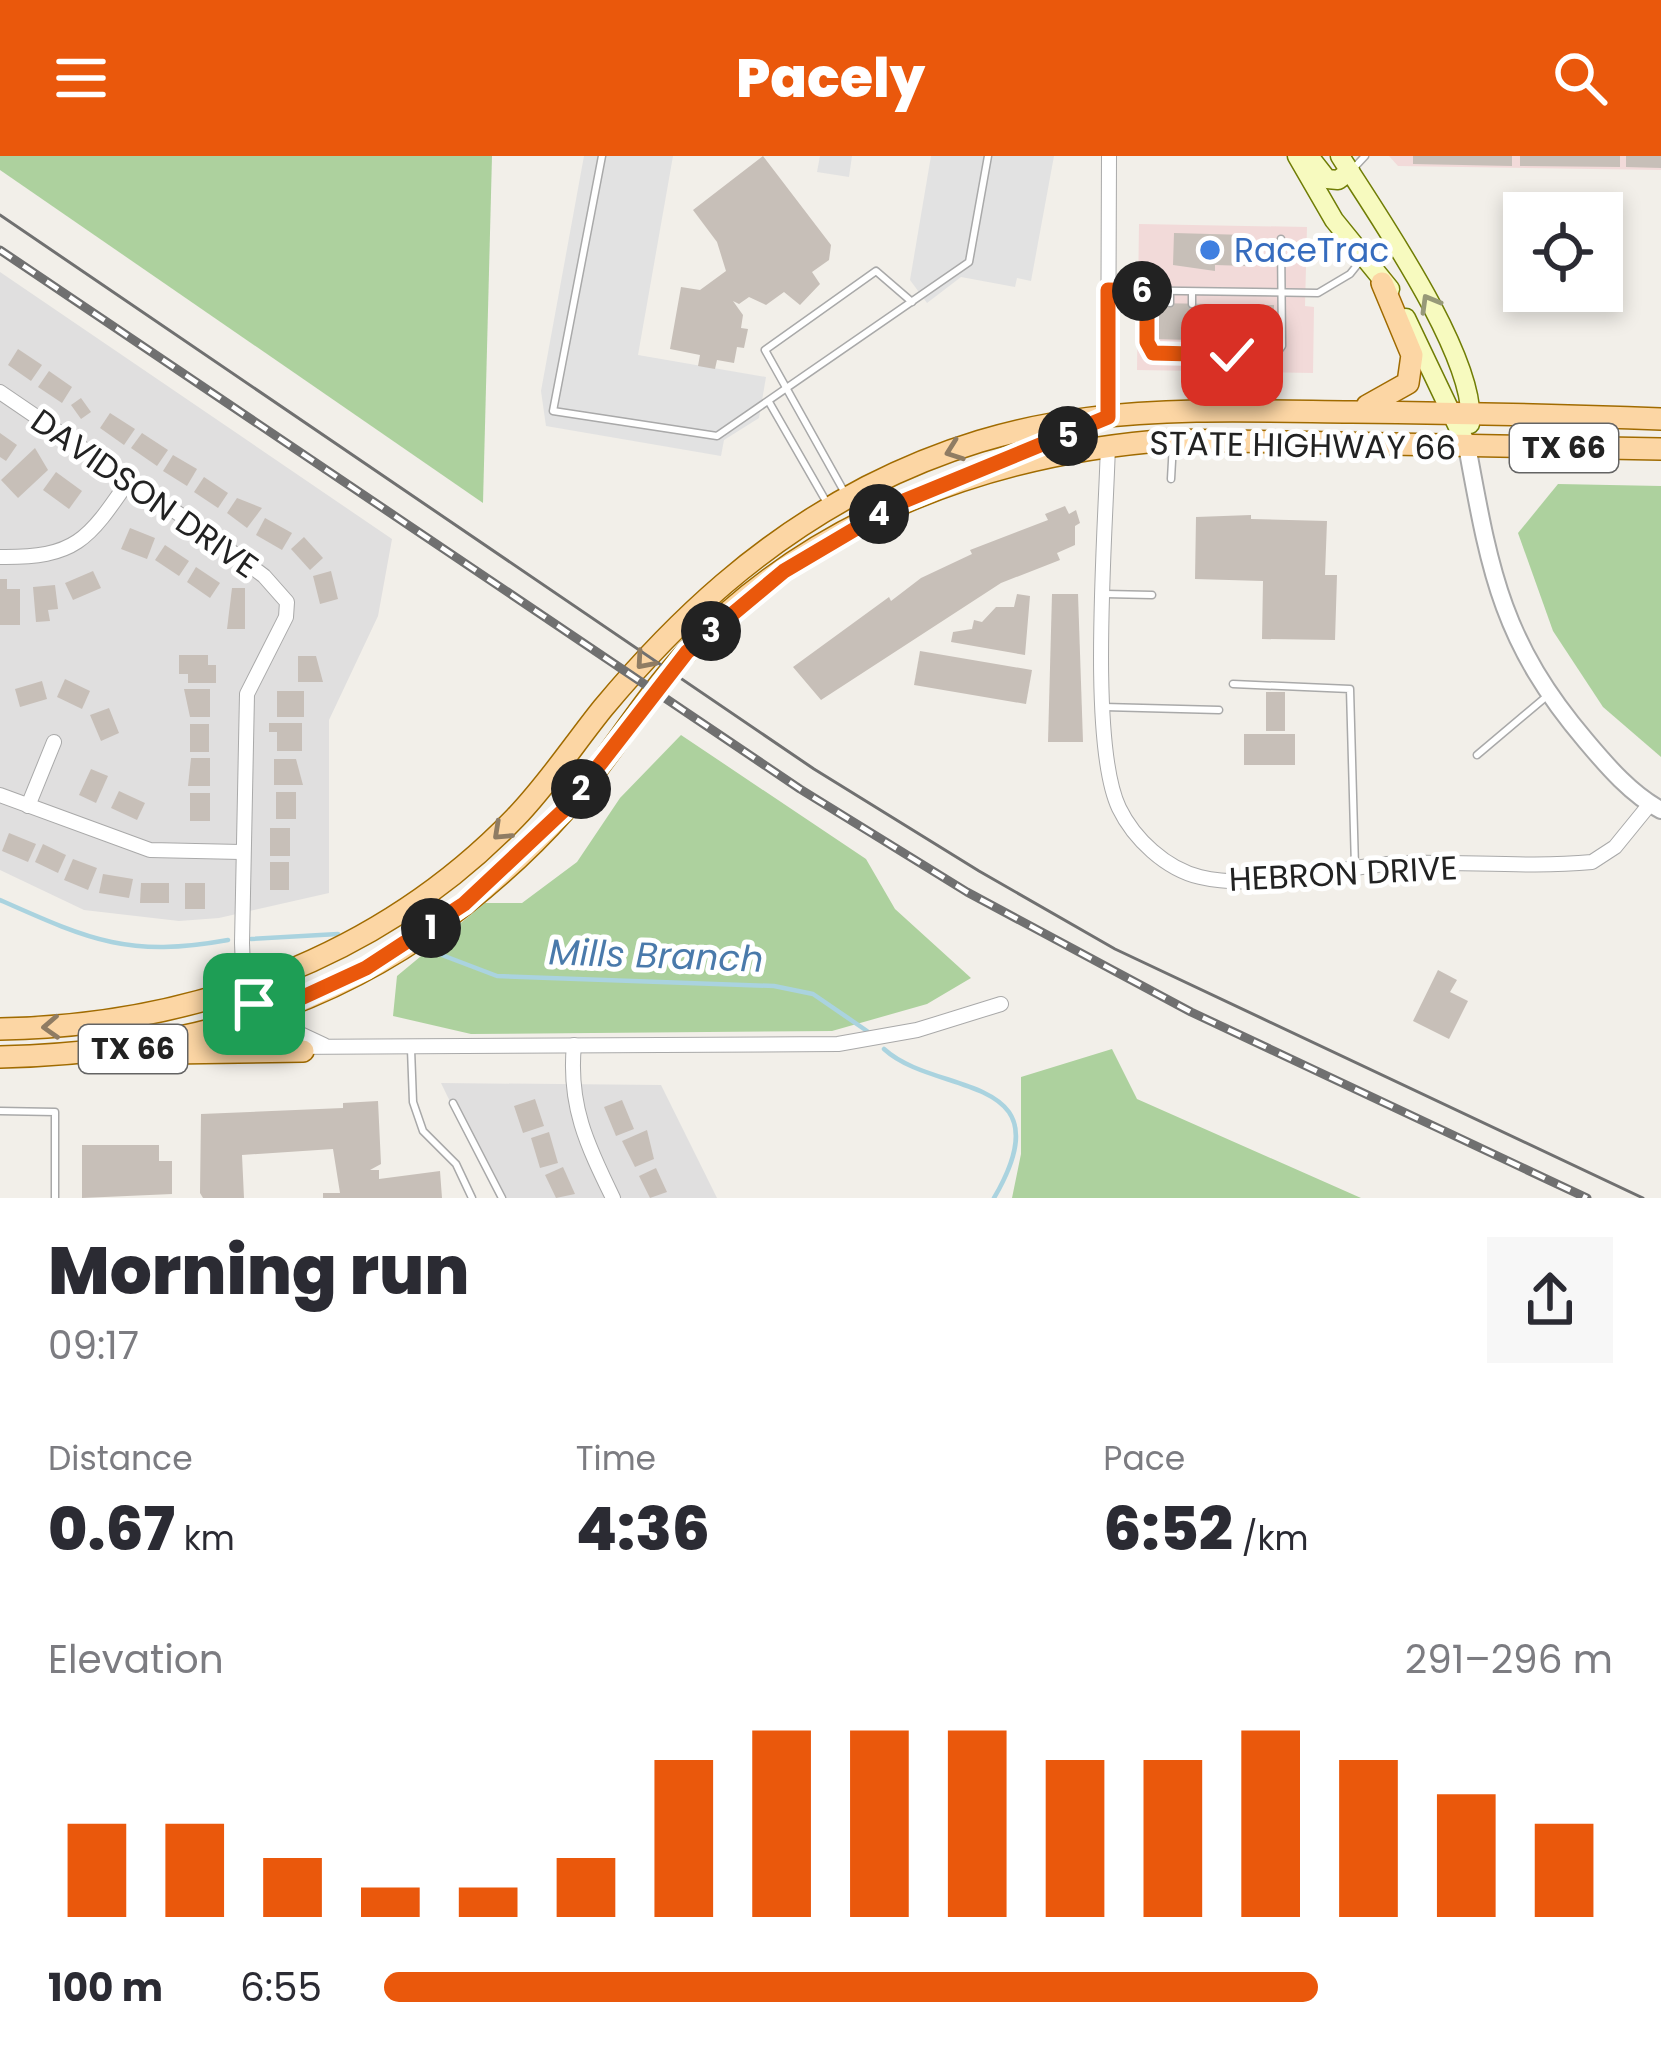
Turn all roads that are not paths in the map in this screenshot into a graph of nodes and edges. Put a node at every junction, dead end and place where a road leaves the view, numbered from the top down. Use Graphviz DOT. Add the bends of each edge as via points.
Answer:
graph roads {
  1 [pos="602,156"];
  2 [pos="988,156"];
  3 [pos="1108,156"];
  4 [pos="1297,156"];
  5 [pos="1309,156"];
  6 [pos="1365,156"];
  7 [pos="1345,164"];
  8 [pos="1281,239"];
  9 [pos="1364,257"];
  10 [pos="1382,283"];
  11 [pos="1108,290"];
  12 [pos="1147,291"];
  13 [pos="1170,291"];
  14 [pos="1192,292"];
  15 [pos="1210,292"];
  16 [pos="1233,293"];
  17 [pos="1253,294"];
  18 [pos="1282,294"];
  19 [pos="912,302"];
  20 [pos="1170,303"];
  21 [pos="1192,304"];
  22 [pos="1210,304"];
  23 [pos="1232,305"];
  24 [pos="1253,305"];
  25 [pos="1170,340"];
  26 [pos="1191,340"];
  27 [pos="1209,340"];
  28 [pos="1231,341"];
  29 [pos="1252,341"];
  30 [pos="1169,355"];
  31 [pos="1191,355"];
  32 [pos="1208,355"];
  33 [pos="1232,355"];
  34 [pos="1252,355"];
  35 [pos="788,390"];
  36 [pos="0,392"];
  37 [pos="769,402"];
  38 [pos="1228,406"];
  39 [pos="1346,412"];
  40 [pos="1461,412"];
  41 [pos="1108,414"];
  42 [pos="1661,418"];
  43 [pos="1173,440"];
  44 [pos="1108,444"];
  45 [pos="1467,446"];
  46 [pos="1661,449"];
  47 [pos="1004,464"];
  48 [pos="1171,479"];
  49 [pos="129,480"];
  50 [pos="838,503"];
  51 [pos="852,529"];
  52 [pos="0,557"];
  53 [pos="1105,594"];
  54 [pos="1152,595"];
  55 [pos="1233,684"];
  56 [pos="1550,694"];
  57 [pos="1104,707"];
  58 [pos="1219,710"];
  59 [pos="54,742"];
  60 [pos="1477,754"];
  61 [pos="0,795"];
  62 [pos="28,806"];
  63 [pos="1655,807"];
  64 [pos="241,852"];
  65 [pos="1354,867"];
  66 [pos="248,988"];
  67 [pos="1001,1004"];
  68 [pos="262,1016"];
  69 [pos="0,1029"];
  70 [pos="411,1045"];
  71 [pos="574,1045"];
  72 [pos="314,1048"];
  73 [pos="85,1054"];
  74 [pos="0,1058"];
  75 [pos="453,1103"];
  76 [pos="0,1112"];
  77 [pos="55,1198"];
  78 [pos="472,1198"];
  79 [pos="502,1198"];
  80 [pos="614,1198"];
  1 -- 37 [label="lane" via="553,411 717,436"];
  2 -- 19 [label="lane" via="969,262"];
  3 -- 11 [label="street"];
  4 -- 9 [label="main road"];
  5 -- 7 [label="main road" via="1327,178 1339,180"];
  6 -- 7 [label="lane"];
  40 -- 7 [label="main road, one-way" via="1442,325"];
  8 -- 18 [label="lane"];
  9 -- 10 [label="main road"];
  9 -- 18 [label="lane" via="1329,289"];
  10 -- 39 [label="main road" via="1413,367 1392,396"];
  10 -- 40 [label="main road"];
  11 -- 12 [label="lane"];
  11 -- 41 [label="street"];
  12 -- 13 [label="lane"];
  12 -- 30 [label="lane" via="1147,342 1153,353"];
  13 -- 14 [label="lane"];
  13 -- 20 [label="lane"];
  14 -- 15 [label="lane"];
  14 -- 21 [label="lane"];
  15 -- 16 [label="lane"];
  15 -- 22 [label="lane"];
  16 -- 17 [label="lane"];
  16 -- 23 [label="lane"];
  17 -- 18 [label="lane"];
  17 -- 24 [label="lane"];
  18 -- 34 [label="lane" via="1281,350"];
  19 -- 35 [label="lane"];
  19 -- 35 [label="lane" via="876,271 765,350"];
  25 -- 30 [label="lane"];
  26 -- 31 [label="lane"];
  27 -- 32 [label="lane"];
  28 -- 33 [label="lane"];
  29 -- 34 [label="lane"];
  30 -- 31 [label="lane"];
  31 -- 32 [label="lane"];
  32 -- 33 [label="lane"];
  33 -- 34 [label="lane"];
  35 -- 37 [label="lane"];
  35 -- 50 [label="lane"];
  36 -- 49 [label="street, DAVIDSON DRIVE"];
  37 -- 50 [label="lane"];
  38 -- 39 [label="main road, STATE HIGHWAY 66 / TX 66"];
  38 -- 41 [label="main road, STATE HIGHWAY 66 / TX 66"];
  38 -- 44 [label="main road" via="1194,420 1124,427"];
  39 -- 40 [label="main road, STATE HIGHWAY 66 / TX 66"];
  40 -- 42 [label="main road, STATE HIGHWAY 66 / TX 66"];
  40 -- 45 [label="main road"];
  41 -- 47 [label="main road"];
  41 -- 50 [label="main road, STATE HIGHWAY 66 / TX 66, one-way" via="983,440"];
  43 -- 44 [label="main road, STATE HIGHWAY 66 / TX 66"];
  43 -- 45 [label="main road, STATE HIGHWAY 66 / TX 66"];
  43 -- 48 [label="lane"];
  44 -- 47 [label="main road, STATE HIGHWAY 66 / TX 66"];
  44 -- 53 [label="street, HEBRON DRIVE"];
  45 -- 46 [label="main road, STATE HIGHWAY 66 / TX 66"];
  45 -- 56 [label="street" via="1484,551 1507,624"];
  47 -- 51 [label="main road, STATE HIGHWAY 66 / TX 66"];
  49 -- 52 [label="street" via="97,527 62,555"];
  49 -- 64 [label="street, DAVIDSON DRIVE" via="264,576 287,602 247,694"];
  50 -- 51 [label="lane"];
  50 -- 51 [label="lane"];
  50 -- 66 [label="main road, STATE HIGHWAY 66 / TX 66, one-way" via="687,613 493,840 367,933"];
  51 -- 68 [label="main road, STATE HIGHWAY 66 / TX 66" via="756,591 687,652 566,808 464,904 366,968"];
  53 -- 54 [label="lane"];
  53 -- 57 [label="street, HEBRON DRIVE"];
  55 -- 65 [label="lane" via="1350,689"];
  56 -- 60 [label="lane"];
  56 -- 63 [label="street" via="1606,765"];
  57 -- 58 [label="lane"];
  57 -- 65 [label="street, HEBRON DRIVE" via="1104,752 1118,807 1161,857 1224,882"];
  59 -- 62 [label="street"];
  61 -- 62 [label="street"];
  62 -- 64 [label="street" via="149,850"];
  63 -- 65 [label="street, HEBRON DRIVE" via="1592,862"];
  64 -- 66 [label="street, DAVIDSON DRIVE"];
  66 -- 68 [label="street, DAVIDSON DRIVE"];
  66 -- 69 [label="main road, STATE HIGHWAY 66 / TX 66, one-way" via="124,1020"];
  67 -- 71 [label="street" via="838,1045"];
  68 -- 72 [label="street, DAVIDSON DRIVE" via="261,1029 282,1047"];
  68 -- 73 [label="main road, STATE HIGHWAY 66 / TX 66" via="174,1042"];
  70 -- 71 [label="street"];
  70 -- 72 [label="street"];
  70 -- 78 [label="lane" via="423,1131 456,1164"];
  71 -- 80 [label="street" via="570,1088 579,1127"];
  72 -- 73 [label="main road"];
  73 -- 74 [label="main road, STATE HIGHWAY 66 / TX 66"];
  75 -- 79 [label="lane"];
  76 -- 77 [label="lane" via="55,1112"];
}
